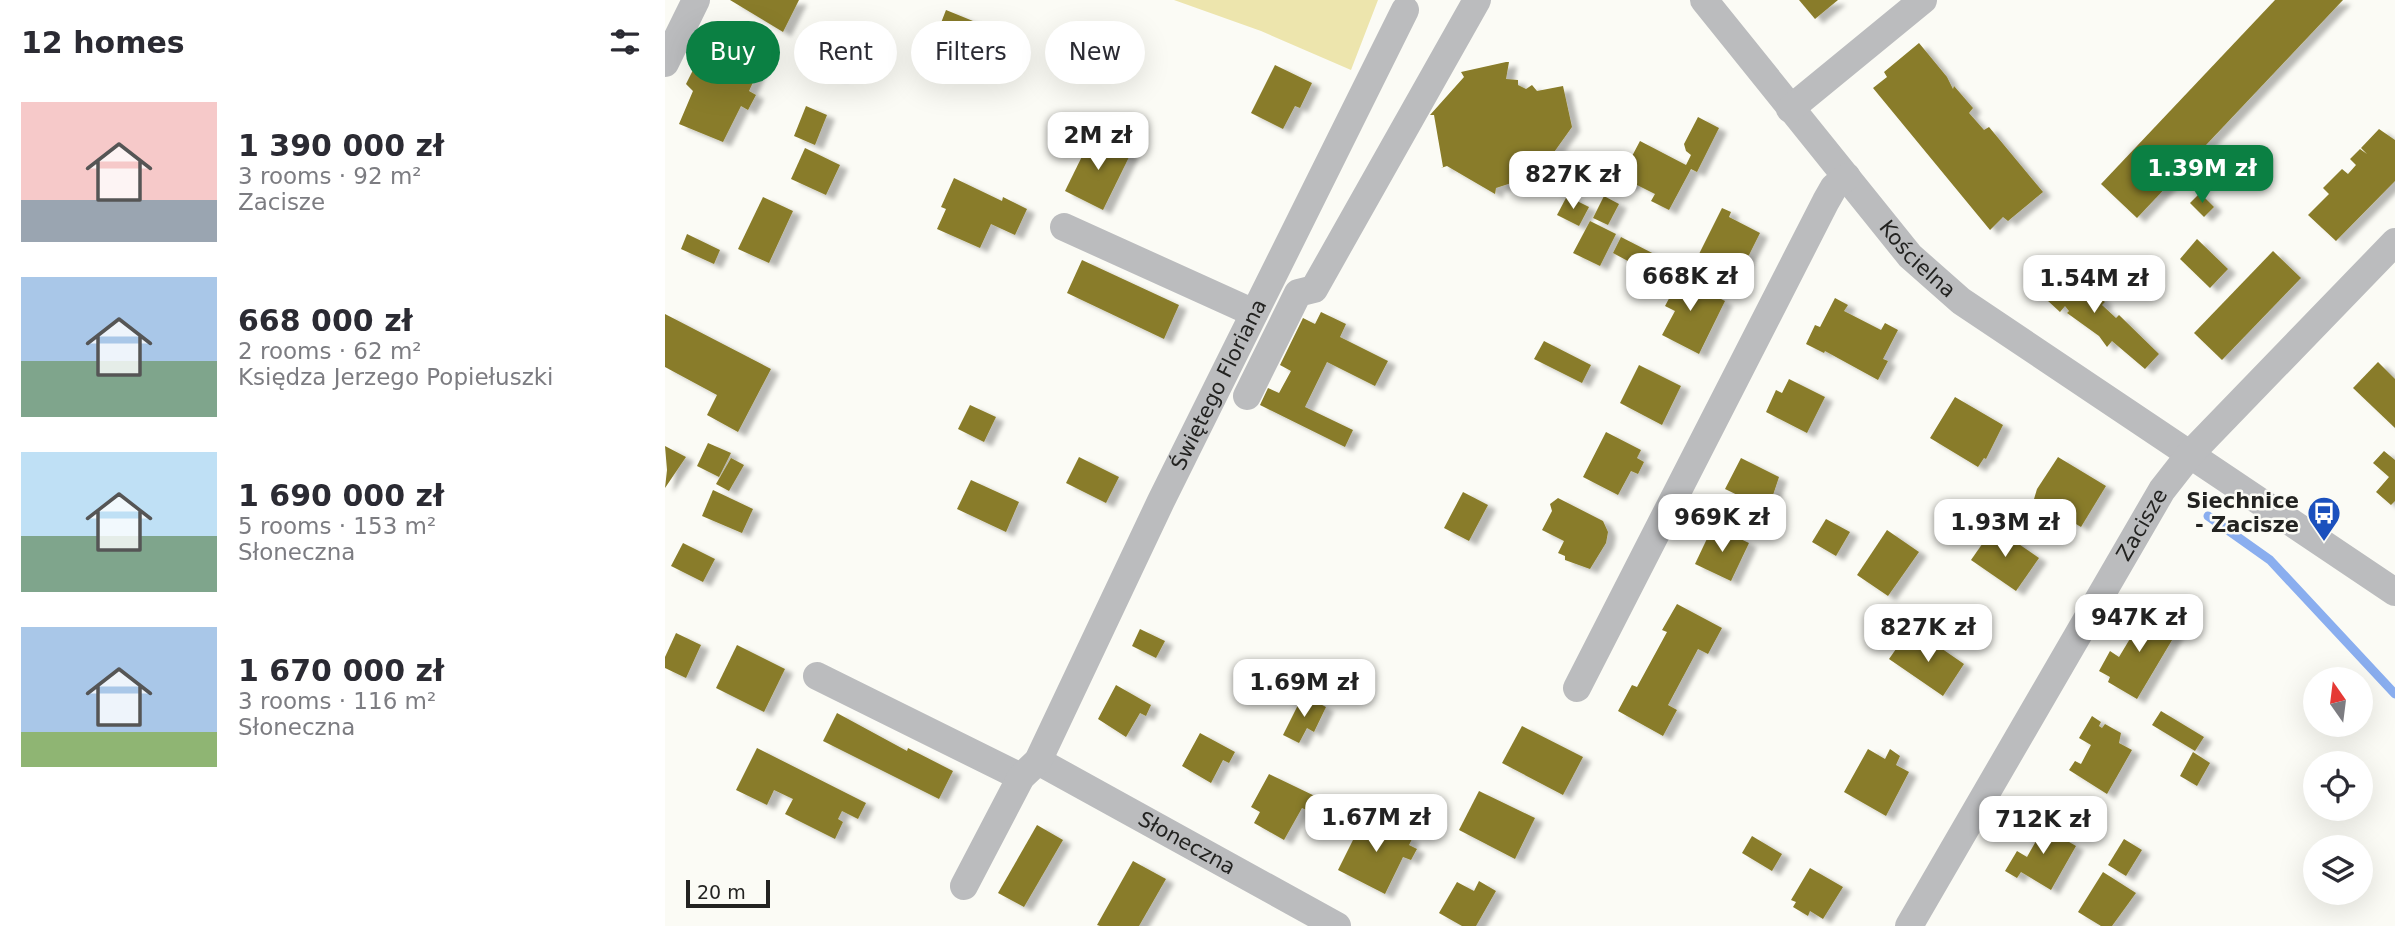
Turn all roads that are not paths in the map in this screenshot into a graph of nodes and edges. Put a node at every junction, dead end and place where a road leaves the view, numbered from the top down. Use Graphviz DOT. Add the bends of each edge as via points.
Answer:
graph roads {
  1 [pos="696,0"];
  2 [pos="1477,0"];
  3 [pos="1704,0"];
  4 [pos="1923,0"];
  5 [pos="1405,10"];
  6 [pos="665,62"];
  7 [pos="1790,109"];
  8 [pos="1847,177"];
  9 [pos="1064,227"];
  10 [pos="2395,242"];
  11 [pos="1254,313"];
  12 [pos="1247,396"];
  13 [pos="2191,453"];
  14 [pos="2395,592"];
  15 [pos="817,676"];
  16 [pos="1577,688"];
  17 [pos="1029,769"];
  18 [pos="964,886"];
  19 [pos="1337,926"];
  20 [pos="1909,926"];
  1 -- 6 [label="street"];
  2 -- 12 [label="street" via="1314,289 1298,293"];
  3 -- 7 [label="street, Kościelna"];
  4 -- 7 [label="street"];
  5 -- 11 [label="street, Świętego Floriana"];
  7 -- 8 [label="street, Kościelna"];
  8 -- 13 [label="street, Kościelna" via="1910,256 1961,301"];
  8 -- 16 [label="street" via="1826,201"];
  9 -- 11 [label="street"];
  10 -- 13 [label="street, Zacisze"];
  11 -- 17 [label="street, Świętego Floriana"];
  13 -- 14 [label="street, Kościelna"];
  13 -- 20 [label="street, Zacisze" via="2162,490"];
  15 -- 17 [label="street, Słoneczna"];
  17 -- 18 [label="street, Świętego Floriana"];
  17 -- 19 [label="street, Słoneczna"];
}
